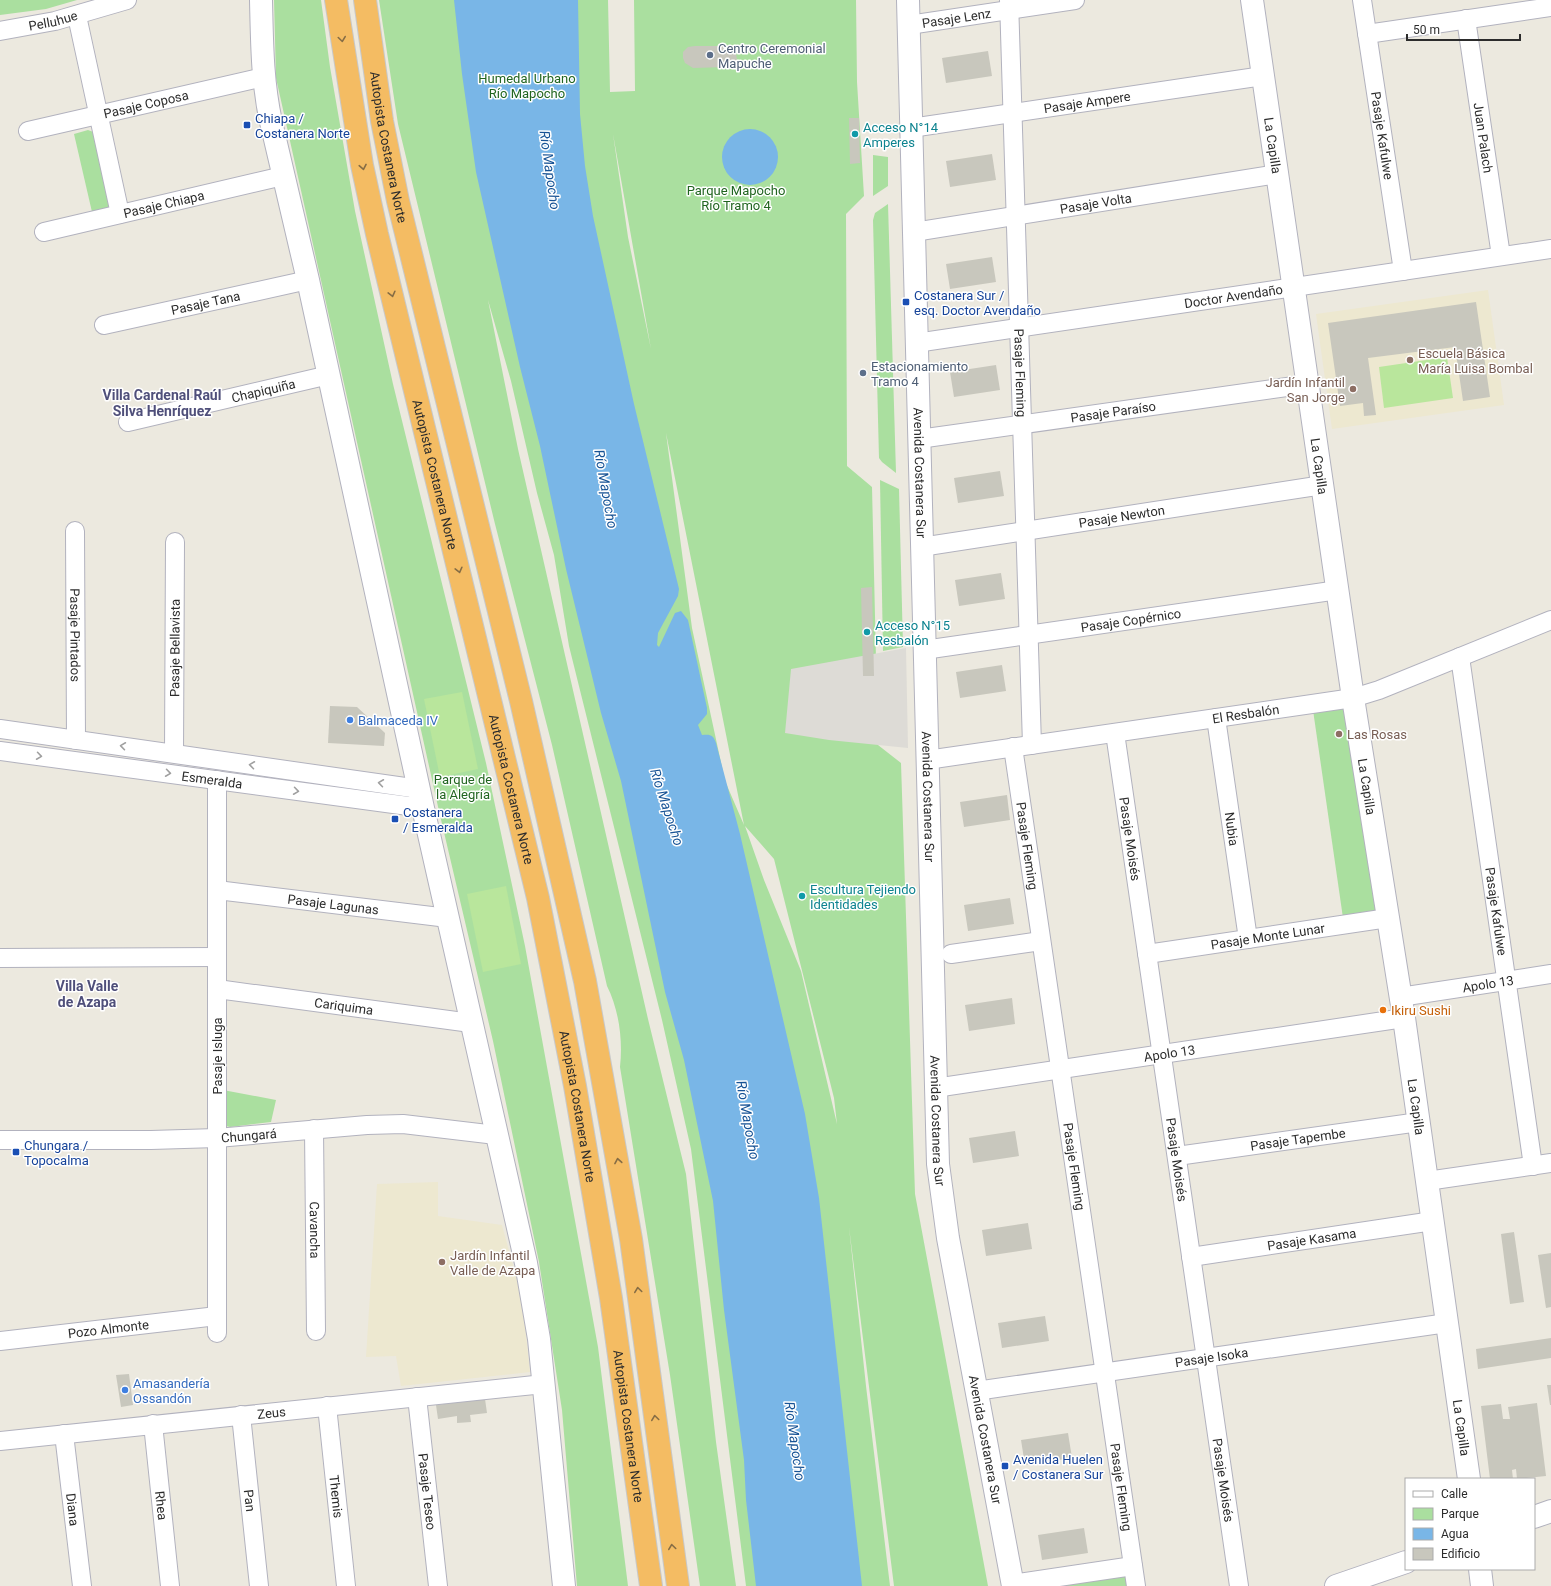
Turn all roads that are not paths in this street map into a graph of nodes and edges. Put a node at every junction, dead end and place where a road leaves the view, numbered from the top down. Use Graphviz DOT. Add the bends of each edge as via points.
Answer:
graph roads {
  1 [pos="127,0"];
  2 [pos="261,0"];
  3 [pos="336,0"];
  4 [pos="364,0"];
  5 [pos="908,0"];
  6 [pos="1074,0"];
  7 [pos="1252,0"];
  8 [pos="1362,0"];
  9 [pos="1009,5"];
  10 [pos="1551,7"];
  11 [pos="77,16"];
  12 [pos="1466,19"];
  13 [pos="909,25"];
  14 [pos="0,31"];
  15 [pos="1367,34"];
  16 [pos="1263,76"];
  17 [pos="264,77"];
  18 [pos="1013,114"];
  19 [pos="98,115"];
  20 [pos="911,128"];
  21 [pos="28,131"];
  22 [pos="1278,174"];
  23 [pos="282,176"];
  24 [pos="120,214"];
  25 [pos="1016,215"];
  26 [pos="44,232"];
  27 [pos="914,232"];
  28 [pos="1551,249"];
  29 [pos="1502,256"];
  30 [pos="1403,271"];
  31 [pos="308,280"];
  32 [pos="1294,287"];
  33 [pos="104,325"];
  34 [pos="1019,327"];
  35 [pos="916,343"];
  36 [pos="329,375"];
  37 [pos="1308,384"];
  38 [pos="128,422"];
  39 [pos="1022,425"];
  40 [pos="919,439"];
  41 [pos="1323,485"];
  42 [pos="75,531"];
  43 [pos="1025,531"];
  44 [pos="175,542"];
  45 [pos="921,547"];
  46 [pos="1338,590"];
  47 [pos="1551,620"];
  48 [pos="1029,635"];
  49 [pos="924,650"];
  50 [pos="1460,657"];
  51 [pos="1353,698"];
  52 [pos="1216,718"];
  53 [pos="0,729"];
  54 [pos="1115,733"];
  55 [pos="76,740"];
  56 [pos="1032,745"];
  57 [pos="1013,748"];
  58 [pos="0,751"];
  59 [pos="174,753"];
  60 [pos="927,760"];
  61 [pos="217,780"];
  62 [pos="421,799"];
  63 [pos="217,890"];
  64 [pos="448,918"];
  65 [pos="1388,918"];
  66 [pos="1248,939"];
  67 [pos="1041,941"];
  68 [pos="951,954"];
  69 [pos="1147,954"];
  70 [pos="0,958"];
  71 [pos="217,958"];
  72 [pos="1551,974"];
  73 [pos="1506,981"];
  74 [pos="217,990"];
  75 [pos="1400,997"];
  76 [pos="1404,1018"];
  77 [pos="471,1023"];
  78 [pos="1162,1055"];
  79 [pos="1060,1070"];
  80 [pos="935,1088"];
  81 [pos="1419,1122"];
  82 [pos="314,1129"];
  83 [pos="496,1135"];
  84 [pos="217,1138"];
  85 [pos="0,1140"];
  86 [pos="1177,1156"];
  87 [pos="1551,1163"];
  88 [pos="1533,1166"];
  89 [pos="1427,1181"];
  90 [pos="1433,1221"];
  91 [pos="1191,1258"];
  92 [pos="1447,1323"];
  93 [pos="217,1324"];
  94 [pos="316,1331"];
  95 [pos="0,1341"];
  96 [pos="1206,1358"];
  97 [pos="1104,1372"];
  98 [pos="544,1384"];
  99 [pos="976,1391"];
  100 [pos="417,1397"];
  101 [pos="327,1406"];
  102 [pos="241,1415"];
  103 [pos="153,1424"];
  104 [pos="64,1434"];
  105 [pos="0,1441"];
  106 [pos="1469,1478"];
  107 [pos="1551,1511"];
  108 [pos="1535,1517"];
  109 [pos="1405,1562"];
  110 [pos="1133,1566"];
  111 [pos="1480,1570"];
  112 [pos="1013,1585"];
  113 [pos="82,1586"];
  114 [pos="170,1586"];
  115 [pos="259,1586"];
  116 [pos="346,1586"];
  117 [pos="438,1586"];
  118 [pos="564,1586"];
  119 [pos="651,1586"];
  120 [pos="678,1586"];
  121 [pos="1136,1586"];
  122 [pos="1240,1586"];
  123 [pos="1336,1586"];
  124 [pos="1482,1586"];
  1 -- 11 [label="street, Pelluhue"];
  2 -- 17 [label="street"];
  3 -- 119 [label="highway, Autopista Costanera Norte, one-way" via="362,165 377,234 516,803 557,991 611,1298"];
  120 -- 4 [label="highway, Autopista Costanera Norte, one-way" via="630,1232 585,981 519,693 398,201 381,115"];
  5 -- 13 [label="street, Avenida Costanera Sur"];
  6 -- 9 [label="street, Pasaje Lenz"];
  7 -- 16 [label="street, La Capilla"];
  8 -- 15 [label="street, Pasaje Kafulwe"];
  9 -- 13 [label="street, Pasaje Lenz"];
  9 -- 18 [label="street, Pasaje Fleming"];
  10 -- 12 [label="street"];
  11 -- 14 [label="street, Pelluhue"];
  11 -- 19 [label="street"];
  12 -- 15 [label="street"];
  12 -- 29 [label="street, Juan Palach"];
  13 -- 20 [label="street, Avenida Costanera Sur"];
  15 -- 30 [label="street, Pasaje Kafulwe"];
  16 -- 18 [label="street, Pasaje Ampere"];
  16 -- 22 [label="street, La Capilla"];
  17 -- 19 [label="street, Pasaje Coposa"];
  17 -- 23 [label="street" via="266,100"];
  18 -- 20 [label="street, Pasaje Ampere"];
  18 -- 25 [label="street, Pasaje Fleming"];
  19 -- 21 [label="street, Pasaje Coposa"];
  19 -- 24 [label="street"];
  20 -- 27 [label="street, Avenida Costanera Sur"];
  22 -- 25 [label="street, Pasaje Volta"];
  22 -- 32 [label="street, La Capilla"];
  23 -- 24 [label="street, Pasaje Chiapa"];
  23 -- 31 [label="street"];
  24 -- 26 [label="street, Pasaje Chiapa"];
  25 -- 27 [label="street, Pasaje Volta"];
  25 -- 34 [label="street, Pasaje Fleming"];
  27 -- 35 [label="street, Avenida Costanera Sur"];
  28 -- 29 [label="street, Doctor Avendaño"];
  29 -- 30 [label="street, Doctor Avendaño"];
  30 -- 32 [label="street, Doctor Avendaño"];
  31 -- 33 [label="street, Pasaje Tana"];
  31 -- 36 [label="street"];
  32 -- 34 [label="street, Doctor Avendaño"];
  32 -- 37 [label="street, La Capilla"];
  34 -- 35 [label="street, Doctor Avendaño"];
  34 -- 39 [label="street, Pasaje Fleming"];
  35 -- 40 [label="street, Avenida Costanera Sur"];
  36 -- 38 [label="street, Chapiquiña"];
  36 -- 62 [label="street"];
  37 -- 39 [label="street, Pasaje Paraíso"];
  37 -- 41 [label="street, La Capilla"];
  39 -- 40 [label="street, Pasaje Paraíso"];
  39 -- 43 [label="street, Pasaje Fleming"];
  40 -- 45 [label="street, Avenida Costanera Sur"];
  41 -- 43 [label="street, Pasaje Newton"];
  41 -- 46 [label="street, La Capilla"];
  42 -- 55 [label="street, Pasaje Pintados"];
  43 -- 45 [label="street, Pasaje Newton"];
  43 -- 48 [label="street, Pasaje Fleming"];
  44 -- 59 [label="street, Pasaje Bellavista"];
  45 -- 49 [label="street, Avenida Costanera Sur"];
  46 -- 48 [label="street, Pasaje Copérnico"];
  46 -- 51 [label="street, La Capilla"];
  47 -- 50 [label="street, El Resbalón"];
  48 -- 49 [label="street, Pasaje Copérnico"];
  48 -- 56 [label="street, Pasaje Fleming"];
  49 -- 60 [label="street, Avenida Costanera Sur"];
  50 -- 51 [label="street, El Resbalón"];
  50 -- 73 [label="street, Pasaje Kafulwe"];
  51 -- 52 [label="street, El Resbalón"];
  51 -- 65 [label="street, La Capilla"];
  52 -- 54 [label="street, El Resbalón"];
  52 -- 66 [label="street, Nubia"];
  53 -- 55 [label="street, Esmeralda"];
  54 -- 56 [label="street, El Resbalón"];
  54 -- 69 [label="street, Pasaje Moisés"];
  59 -- 55 [label="street, Esmeralda, one-way"];
  56 -- 57 [label="street, El Resbalón"];
  57 -- 60 [label="street, El Resbalón"];
  57 -- 67 [label="street, Pasaje Fleming"];
  58 -- 61 [label="street, Esmeralda, one-way"];
  62 -- 59 [label="street, Esmeralda, one-way"];
  60 -- 80 [label="street, Avenida Costanera Sur"];
  61 -- 62 [label="street, Esmeralda, one-way"];
  61 -- 63 [label="street, Pasaje Isluga"];
  62 -- 64 [label="street"];
  63 -- 64 [label="street, Pasaje Lagunas"];
  63 -- 71 [label="street, Pasaje Isluga"];
  64 -- 77 [label="street"];
  65 -- 66 [label="street, Pasaje Monte Lunar"];
  65 -- 75 [label="street, La Capilla"];
  66 -- 69 [label="street, Pasaje Monte Lunar"];
  67 -- 68 [label="street"];
  67 -- 79 [label="street, Pasaje Fleming"];
  69 -- 78 [label="street, Pasaje Moisés"];
  70 -- 71 [label="street"];
  71 -- 74 [label="street, Pasaje Isluga"];
  72 -- 73 [label="street, Apolo 13"];
  73 -- 75 [label="street, Apolo 13"];
  73 -- 88 [label="street, Pasaje Kafulwe"];
  74 -- 77 [label="street, Cariquima"];
  74 -- 84 [label="street, Pasaje Isluga"];
  75 -- 76 [label="street, La Capilla"];
  76 -- 78 [label="street, Apolo 13"];
  76 -- 81 [label="street, La Capilla"];
  77 -- 83 [label="street"];
  78 -- 79 [label="street, Apolo 13"];
  78 -- 86 [label="street, Pasaje Moisés"];
  79 -- 80 [label="street, Apolo 13"];
  79 -- 97 [label="street, Pasaje Fleming"];
  80 -- 99 [label="street, Avenida Costanera Sur" via="942,1200"];
  81 -- 86 [label="street, Pasaje Tapembe"];
  81 -- 89 [label="street, La Capilla"];
  82 -- 83 [label="street, Chungará" via="403,1124"];
  82 -- 84 [label="street, Chungará"];
  82 -- 94 [label="street, Cavancha"];
  83 -- 98 [label="street" via="526,1263"];
  84 -- 85 [label="street, Chungará"];
  84 -- 93 [label="street, Pasaje Isluga"];
  86 -- 91 [label="street, Pasaje Moisés"];
  87 -- 88 [label="street"];
  88 -- 89 [label="street"];
  89 -- 90 [label="street, La Capilla"];
  90 -- 91 [label="street, Pasaje Kasama"];
  90 -- 92 [label="street, La Capilla"];
  91 -- 96 [label="street, Pasaje Moisés"];
  92 -- 96 [label="street, Pasaje Isoka"];
  92 -- 106 [label="street, La Capilla"];
  93 -- 95 [label="street, Pozo Almonte"];
  96 -- 97 [label="street, Pasaje Isoka"];
  96 -- 122 [label="street, Pasaje Moisés"];
  97 -- 99 [label="street, Pasaje Isoka"];
  97 -- 110 [label="street, Pasaje Fleming"];
  98 -- 100 [label="street, Zeus"];
  98 -- 118 [label="street"];
  99 -- 112 [label="street, Avenida Costanera Sur"];
  100 -- 101 [label="street, Zeus"];
  100 -- 117 [label="street, Pasaje Teseo"];
  101 -- 102 [label="street, Zeus"];
  101 -- 116 [label="street, Themis"];
  102 -- 103 [label="street, Zeus"];
  102 -- 115 [label="street, Pan"];
  103 -- 104 [label="street, Zeus"];
  103 -- 114 [label="street, Rhea"];
  104 -- 105 [label="street, Zeus"];
  104 -- 113 [label="street, Diana"];
  107 -- 108 [label="street"];
  109 -- 123 [label="street"];
  110 -- 112 [label="street"];
  110 -- 121 [label="street, Pasaje Fleming"];
  111 -- 124 [label="street"];
}
